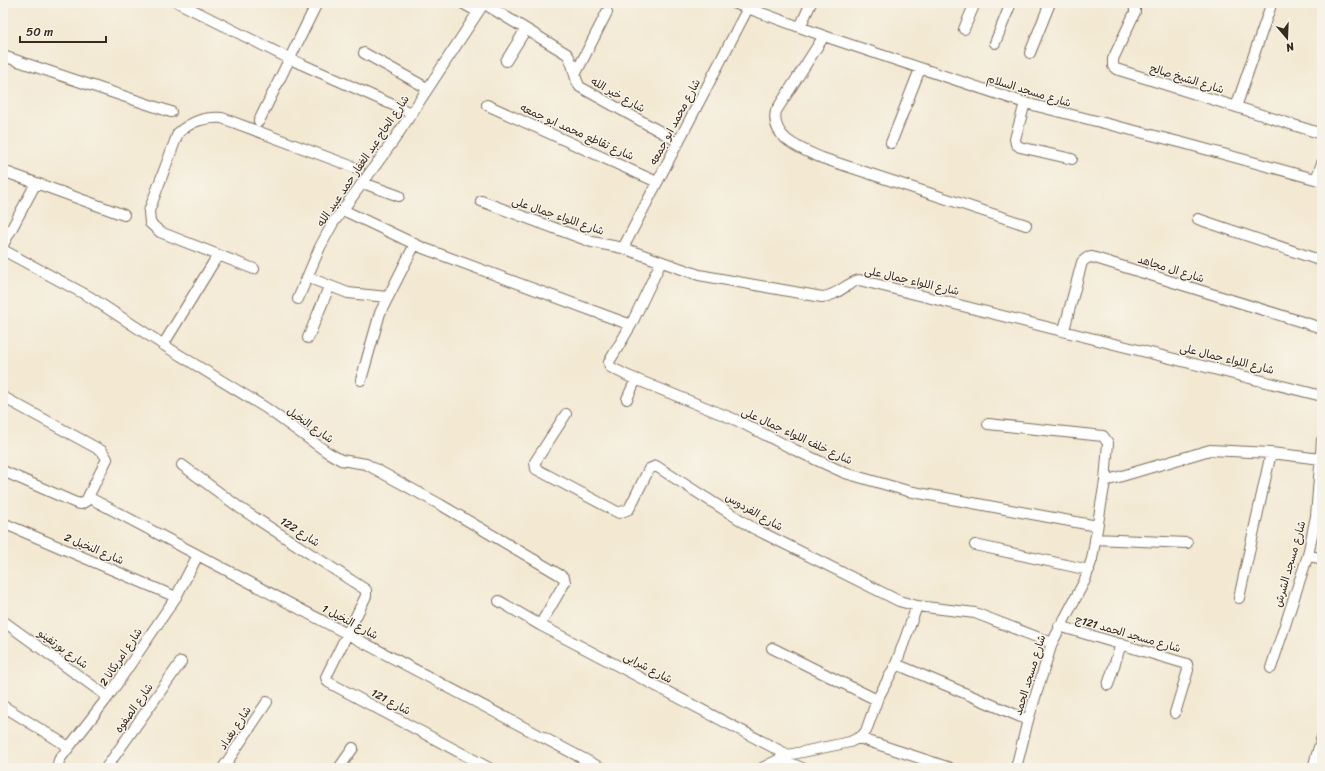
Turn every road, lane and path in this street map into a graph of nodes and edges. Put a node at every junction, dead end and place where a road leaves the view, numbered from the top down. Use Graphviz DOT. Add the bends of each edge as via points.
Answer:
graph roads {
  1 [pos="179,3"];
  2 [pos="317,3"];
  3 [pos="462,3"];
  4 [pos="734,3"];
  5 [pos="811,3"];
  6 [pos="974,3"];
  7 [pos="1011,3"];
  8 [pos="1050,3"];
  9 [pos="1131,3"];
  10 [pos="482,6"];
  11 [pos="748,8"];
  12 [pos="1270,8"];
  13 [pos="607,12"];
  14 [pos="800,27"];
  15 [pos="526,29"];
  16 [pos="964,29"];
  17 [pos="824,36"];
  18 [pos="995,43"];
  19 [pos="364,53"];
  20 [pos="1030,53"];
  21 [pos="3,56"];
  22 [pos="290,59"];
  23 [pos="506,61"];
  24 [pos="920,69"];
  25 [pos="576,73"];
  26 [pos="427,88"];
  27 [pos="1025,103"];
  28 [pos="487,105"];
  29 [pos="1236,107"];
  30 [pos="171,112"];
  31 [pos="411,113"];
  32 [pos="259,121"];
  33 [pos="1322,134"];
  34 [pos="679,142"];
  35 [pos="891,143"];
  36 [pos="1072,159"];
  37 [pos="1322,163"];
  38 [pos="359,169"];
  39 [pos="3,171"];
  40 [pos="1319,180"];
  41 [pos="657,182"];
  42 [pos="36,183"];
  43 [pos="363,183"];
  44 [pos="399,196"];
  45 [pos="481,201"];
  46 [pos="343,210"];
  47 [pos="124,215"];
  48 [pos="1198,219"];
  49 [pos="1026,225"];
  50 [pos="415,244"];
  51 [pos="3,245"];
  52 [pos="623,248"];
  53 [pos="3,250"];
  54 [pos="218,255"];
  55 [pos="1322,261"];
  56 [pos="661,262"];
  57 [pos="254,269"];
  58 [pos="307,277"];
  59 [pos="329,287"];
  60 [pos="387,297"];
  61 [pos="298,299"];
  62 [pos="631,325"];
  63 [pos="1322,328"];
  64 [pos="1064,330"];
  65 [pos="308,338"];
  66 [pos="162,345"];
  67 [pos="636,379"];
  68 [pos="361,380"];
  69 [pos="1322,396"];
  70 [pos="3,397"];
  71 [pos="627,399"];
  72 [pos="566,414"];
  73 [pos="988,424"];
  74 [pos="1322,440"];
  75 [pos="1271,454"];
  76 [pos="1321,459"];
  77 [pos="182,465"];
  78 [pos="3,471"];
  79 [pos="1105,480"];
  80 [pos="88,497"];
  81 [pos="3,523"];
  82 [pos="1097,526"];
  83 [pos="1095,539"];
  84 [pos="1187,543"];
  85 [pos="975,545"];
  86 [pos="198,555"];
  87 [pos="1308,555"];
  88 [pos="1322,559"];
  89 [pos="1089,570"];
  90 [pos="176,597"];
  91 [pos="1238,598"];
  92 [pos="498,601"];
  93 [pos="917,606"];
  94 [pos="3,621"];
  95 [pos="540,624"];
  96 [pos="1059,626"];
  97 [pos="348,635"];
  98 [pos="1052,643"];
  99 [pos="1121,644"];
  100 [pos="772,648"];
  101 [pos="181,662"];
  102 [pos="896,664"];
  103 [pos="1271,668"];
  104 [pos="1108,685"];
  105 [pos="108,697"];
  106 [pos="877,700"];
  107 [pos="267,702"];
  108 [pos="3,706"];
  109 [pos="1175,713"];
  110 [pos="1028,720"];
  111 [pos="1322,737"];
  112 [pos="860,738"];
  113 [pos="69,747"];
  114 [pos="353,748"];
  115 [pos="784,757"];
  116 [pos="60,768"];
  117 [pos="106,768"];
  118 [pos="223,768"];
  119 [pos="339,768"];
  120 [pos="489,768"];
  121 [pos="601,768"];
  122 [pos="762,768"];
  123 [pos="802,768"];
  124 [pos="950,768"];
  125 [pos="1016,768"];
  126 [pos="1313,768"];
  1 -- 22 [label="street"];
  2 -- 22 [label="street"];
  3 -- 10 [label="street, شارع خير الله"];
  4 -- 11 [label="street, شارع مسجد السلام"];
  5 -- 14 [label="street"];
  6 -- 16 [label="street"];
  7 -- 18 [label="street"];
  8 -- 20 [label="street"];
  9 -- 29 [label="street, شارع الشيخ صالح" via="1135,7 1135,12 1113,60 1116,69"];
  10 -- 15 [label="street, شارع خير الله"];
  10 -- 26 [label="street, شارع الحاج عبد الغفار حمد عبيد الله"];
  11 -- 14 [label="street, شارع مسجد السلام"];
  11 -- 34 [label="street, شارع محمد ابو جمعه"];
  12 -- 29 [label="street"];
  13 -- 25 [label="street"];
  14 -- 17 [label="street, شارع مسجد السلام"];
  15 -- 23 [label="street"];
  15 -- 25 [label="street, شارع خير الله" via="567,54"];
  17 -- 24 [label="street, شارع مسجد السلام"];
  17 -- 49 [label="street" via="776,111 774,121 786,138 822,158"];
  19 -- 26 [label="street"];
  21 -- 30 [label="street"];
  22 -- 31 [label="street"];
  22 -- 32 [label="street"];
  24 -- 27 [label="street, شارع مسجد السلام"];
  24 -- 35 [label="street"];
  25 -- 34 [label="street, شارع خير الله" via="576,81 580,87"];
  26 -- 31 [label="street, شارع الحاج عبد الغفار حمد عبيد الله"];
  27 -- 36 [label="street" via="1015,139 1016,144"];
  27 -- 40 [label="street, شارع مسجد السلام"];
  28 -- 41 [label="street, شارع تقاطع محمد ابو جمعه"];
  29 -- 33 [label="street, شارع الشيخ صالح"];
  31 -- 43 [label="street, شارع الحاج عبد الغفار حمد عبيد الله"];
  34 -- 41 [label="street, شارع محمد ابو جمعه"];
  37 -- 40 [label="street"];
  38 -- 54 [label="street" via="222,118 198,119 187,125 178,133 148,217 150,224 160,232"];
  39 -- 42 [label="street"];
  41 -- 52 [label="street, شارع محمد ابو جمعه"];
  42 -- 47 [label="street"];
  42 -- 51 [label="street"];
  43 -- 44 [label="street"];
  43 -- 46 [label="street, شارع الحاج عبد الغفار حمد عبيد الله"];
  45 -- 52 [label="street, شارع اللواء جمال على" via="592,242"];
  46 -- 50 [label="street"];
  46 -- 58 [label="street, شارع الحاج عبد الغفار حمد عبيد الله" via="333,223"];
  48 -- 55 [label="street"];
  50 -- 60 [label="street"];
  50 -- 62 [label="street"];
  52 -- 56 [label="street, شارع اللواء جمال على"];
  53 -- 66 [label="street, شارع النخيل" via="90,297"];
  54 -- 57 [label="street"];
  54 -- 66 [label="street"];
  56 -- 62 [label="street, شارع خلف اللواء جمال على"];
  56 -- 64 [label="street, شارع اللواء جمال على" via="699,275 822,297 837,294 848,284 860,280"];
  58 -- 59 [label="street"];
  58 -- 61 [label="street, شارع الحاج عبد الغفار حمد عبيد الله"];
  59 -- 60 [label="street" via="348,293"];
  59 -- 65 [label="street"];
  60 -- 68 [label="street"];
  62 -- 67 [label="street, شارع خلف اللواء جمال على" via="609,364 612,368"];
  63 -- 64 [label="street, شارع ال مجاهد" via="1092,257 1082,262"];
  64 -- 69 [label="street, شارع اللواء جمال على"];
  66 -- 95 [label="street, شارع النخيل" via="266,408 340,460 366,464 560,575 565,582"];
  67 -- 71 [label="street"];
  67 -- 82 [label="street, شارع خلف اللواء جمال على" via="736,420 845,473 908,491"];
  70 -- 80 [label="street" via="105,453 106,462"];
  72 -- 93 [label="street, شارع الفردوس" via="535,462 538,471 619,513 631,506 649,469 658,467 753,528 899,601"];
  73 -- 79 [label="street, شارع مسجد الحمد" via="1103,436 1108,443"];
  74 -- 76 [label="street, شارع مسجد الشرش"];
  75 -- 76 [label="street"];
  75 -- 79 [label="street" via="1210,450"];
  75 -- 91 [label="street"];
  76 -- 87 [label="street, شارع مسجد الشرش" via="1316,516"];
  77 -- 97 [label="street, شارع 122" via="240,508 366,590 366,596"];
  78 -- 80 [label="street" via="76,503 84,503"];
  79 -- 82 [label="street, شارع مسجد الحمد"];
  80 -- 86 [label="street, شارع النخيل 1"];
  81 -- 90 [label="street, شارع النخيل 2"];
  82 -- 83 [label="street, شارع مسجد الحمد"];
  83 -- 84 [label="street"];
  83 -- 89 [label="street, شارع مسجد الحمد"];
  85 -- 89 [label="street"];
  86 -- 90 [label="street, شارع امريكانا 2"];
  86 -- 97 [label="street, شارع النخيل 1"];
  87 -- 88 [label="street"];
  87 -- 103 [label="street, شارع مسجد الشرش"];
  89 -- 96 [label="street, شارع مسجد الحمد"];
  90 -- 105 [label="street, شارع امريكانا 2"];
  92 -- 95 [label="street, شارع شرابى"];
  93 -- 98 [label="street, شارع الفردوس" via="974,613"];
  93 -- 102 [label="street"];
  94 -- 105 [label="street, شارع بورتفينو"];
  95 -- 115 [label="street, شارع شرابى"];
  96 -- 98 [label="street, شارع مسجد الحمد"];
  96 -- 99 [label="street, شارع مسجد الحمد 121ج"];
  97 -- 120 [label="street, شارع 121" via="326,677 328,682"];
  97 -- 121 [label="street, شارع النخيل 1"];
  98 -- 110 [label="street, شارع مسجد الحمد"];
  99 -- 104 [label="street"];
  99 -- 109 [label="street, شارع مسجد الحمد 121ج" via="1187,664 1188,670"];
  100 -- 106 [label="street"];
  101 -- 117 [label="street, شارع الصفوه"];
  102 -- 106 [label="street"];
  102 -- 110 [label="street"];
  105 -- 113 [label="street, شارع امريكانا 2"];
  106 -- 112 [label="street" via="866,731"];
  107 -- 118 [label="street, شارع بغداد"];
  108 -- 113 [label="street"];
  110 -- 125 [label="street, شارع مسجد الحمد"];
  111 -- 126 [label="street"];
  112 -- 115 [label="street"];
  112 -- 124 [label="street"];
  113 -- 116 [label="street, شارع امريكانا 2" via="59,760"];
  114 -- 119 [label="street"];
  115 -- 122 [label="street"];
  115 -- 123 [label="street, شارع شرابى"];
}
